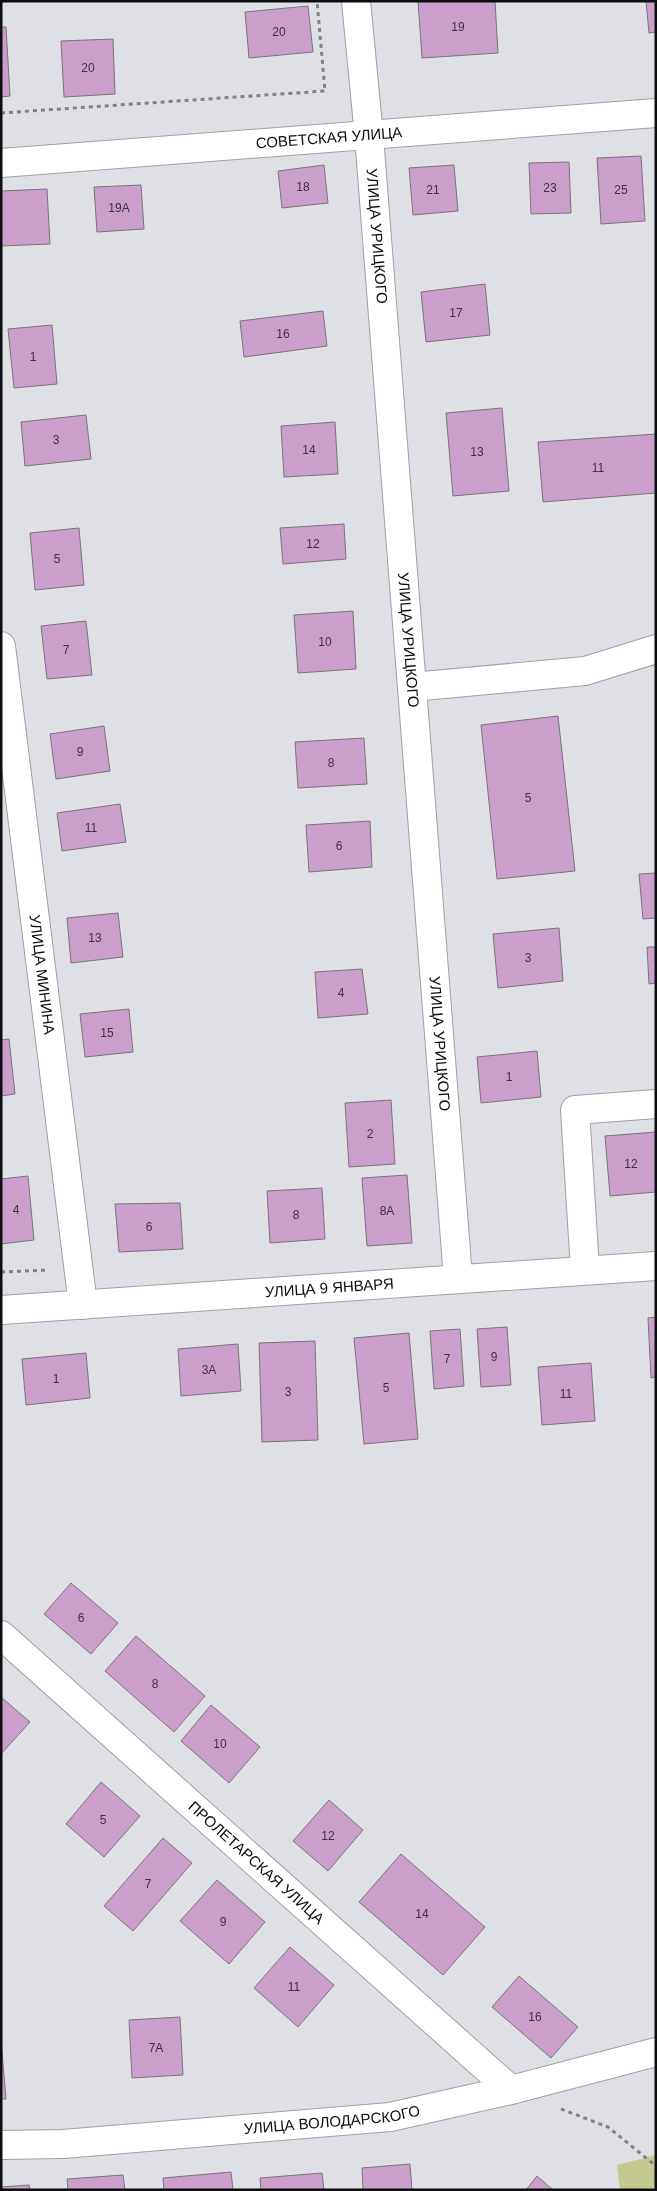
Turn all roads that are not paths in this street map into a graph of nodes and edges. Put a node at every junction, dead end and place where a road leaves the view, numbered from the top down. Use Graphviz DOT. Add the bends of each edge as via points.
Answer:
graph roads {
  1 [pos="356,1"];
  2 [pos="656,113"];
  3 [pos="369,136"];
  4 [pos="1,163"];
  5 [pos="1,646"];
  6 [pos="656,649"];
  7 [pos="412,687"];
  8 [pos="656,1104"];
  9 [pos="656,1266"];
  10 [pos="585,1270"];
  11 [pos="458,1278"];
  12 [pos="83,1305"];
  13 [pos="1,1310"];
  14 [pos="1,1635"];
  15 [pos="656,2052"];
  16 [pos="511,2090"];
  17 [pos="1,2146"];
  1 -- 3 [label="street, УЛИЦА УРИЦКОГО"];
  2 -- 3 [label="street, СОВЕТСКАЯ УЛИЦА"];
  3 -- 4 [label="street, СОВЕТСКАЯ УЛИЦА"];
  3 -- 7 [label="street, УЛИЦА УРИЦКОГО"];
  5 -- 12 [label="street, УЛИЦА МИНИНА"];
  6 -- 7 [label="street" via="586,671"];
  7 -- 11 [label="street, УЛИЦА УРИЦКОГО"];
  8 -- 10 [label="street" via="575,1110"];
  9 -- 10 [label="street, УЛИЦА 9 ЯНВАРЯ"];
  10 -- 11 [label="street, УЛИЦА 9 ЯНВАРЯ"];
  11 -- 12 [label="street, УЛИЦА 9 ЯНВАРЯ"];
  12 -- 13 [label="street, УЛИЦА 9 ЯНВАРЯ"];
  14 -- 16 [label="street, ПРОЛЕТАРСКАЯ УЛИЦА"];
  15 -- 16 [label="street, УЛИЦА ВОЛОДАРСКОГО"];
  16 -- 17 [label="street, УЛИЦА ВОЛОДАРСКОГО" via="390,2117 63,2144"];
}
